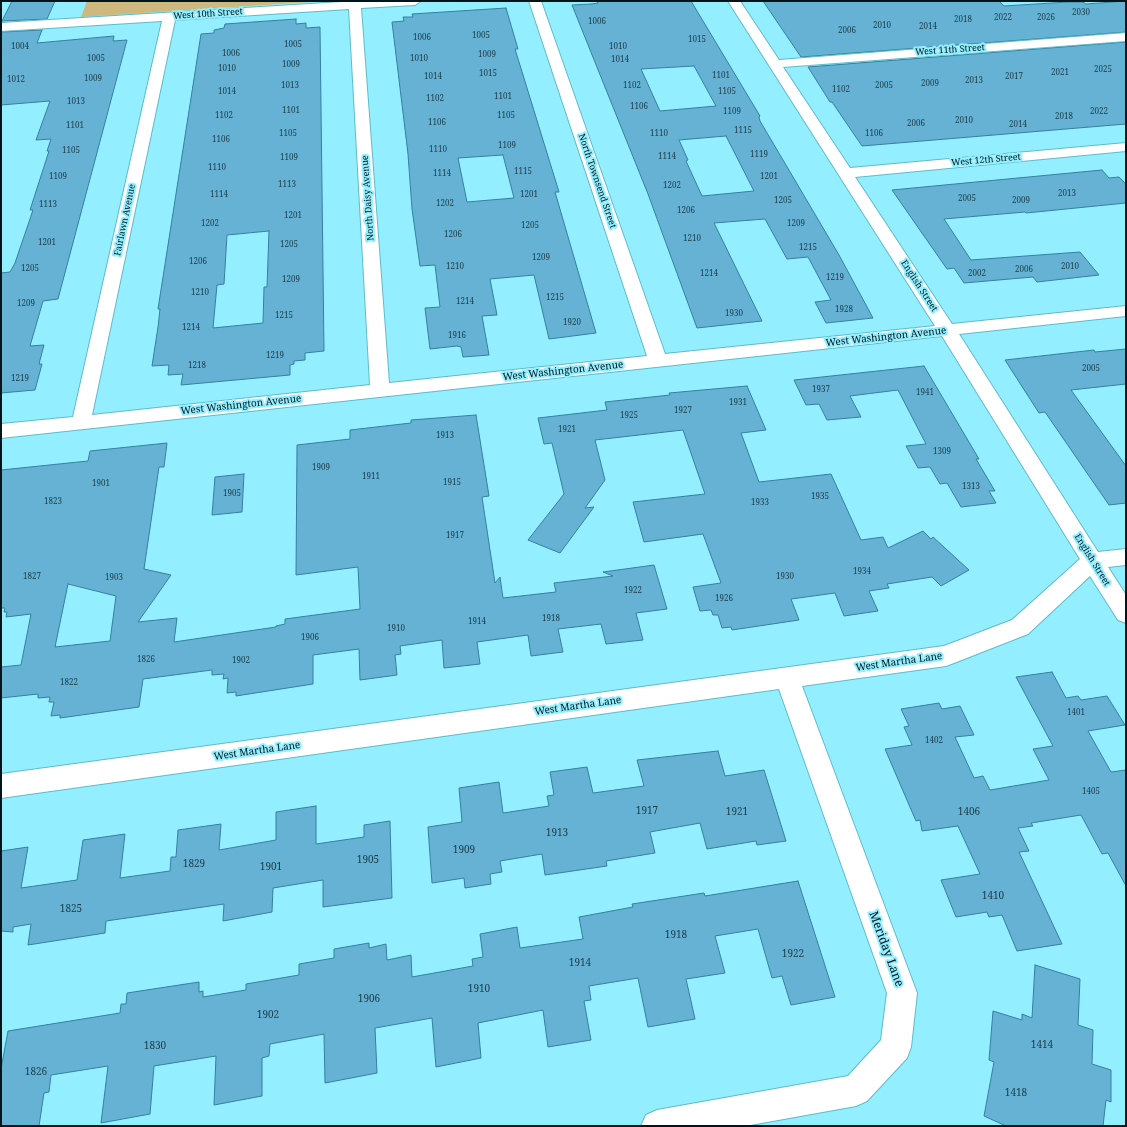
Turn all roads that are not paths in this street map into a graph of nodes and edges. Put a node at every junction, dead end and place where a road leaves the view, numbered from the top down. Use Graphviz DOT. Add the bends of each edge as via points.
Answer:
graph roads {
  1 [pos="415,1"];
  2 [pos="535,1"];
  3 [pos="734,1"];
  4 [pos="355,5"];
  5 [pos="169,17"];
  6 [pos="1,28"];
  7 [pos="1126,37"];
  8 [pos="775,64"];
  9 [pos="1126,148"];
  10 [pos="845,173"];
  11 [pos="1126,311"];
  12 [pos="947,330"];
  13 [pos="658,361"];
  14 [pos="380,391"];
  15 [pos="81,422"];
  16 [pos="1,431"];
  17 [pos="1126,557"];
  18 [pos="1092,561"];
  19 [pos="1126,614"];
  20 [pos="787,677"];
  21 [pos="1,786"];
  22 [pos="657,1126"];
  1 -- 4 [label="street, West 10th Street"];
  2 -- 13 [label="street, North Townsend Street"];
  3 -- 8 [label="street, English Street"];
  4 -- 5 [label="street, West 10th Street"];
  4 -- 14 [label="street, North Daisy Avenue"];
  5 -- 6 [label="street, West 10th Street"];
  5 -- 15 [label="street, Fairlawn Avenue"];
  7 -- 8 [label="street, West 11th Street"];
  8 -- 10 [label="street, English Street"];
  9 -- 10 [label="street, West 12th Street"];
  10 -- 12 [label="street, English Street"];
  11 -- 12 [label="street, West Washington Avenue"];
  12 -- 13 [label="street, West Washington Avenue"];
  12 -- 18 [label="street, English Street"];
  13 -- 14 [label="street, West Washington Avenue"];
  14 -- 15 [label="street, West Washington Avenue"];
  15 -- 16 [label="street, West Washington Avenue"];
  17 -- 18 [label="street"];
  18 -- 19 [label="street, English Street"];
  18 -- 20 [label="street, West Martha Lane" via="1020,627 946,656"];
  20 -- 21 [label="street, West Martha Lane"];
  20 -- 22 [label="street, Meriday Lane" via="902,993 896,1046 856,1090"];
}
